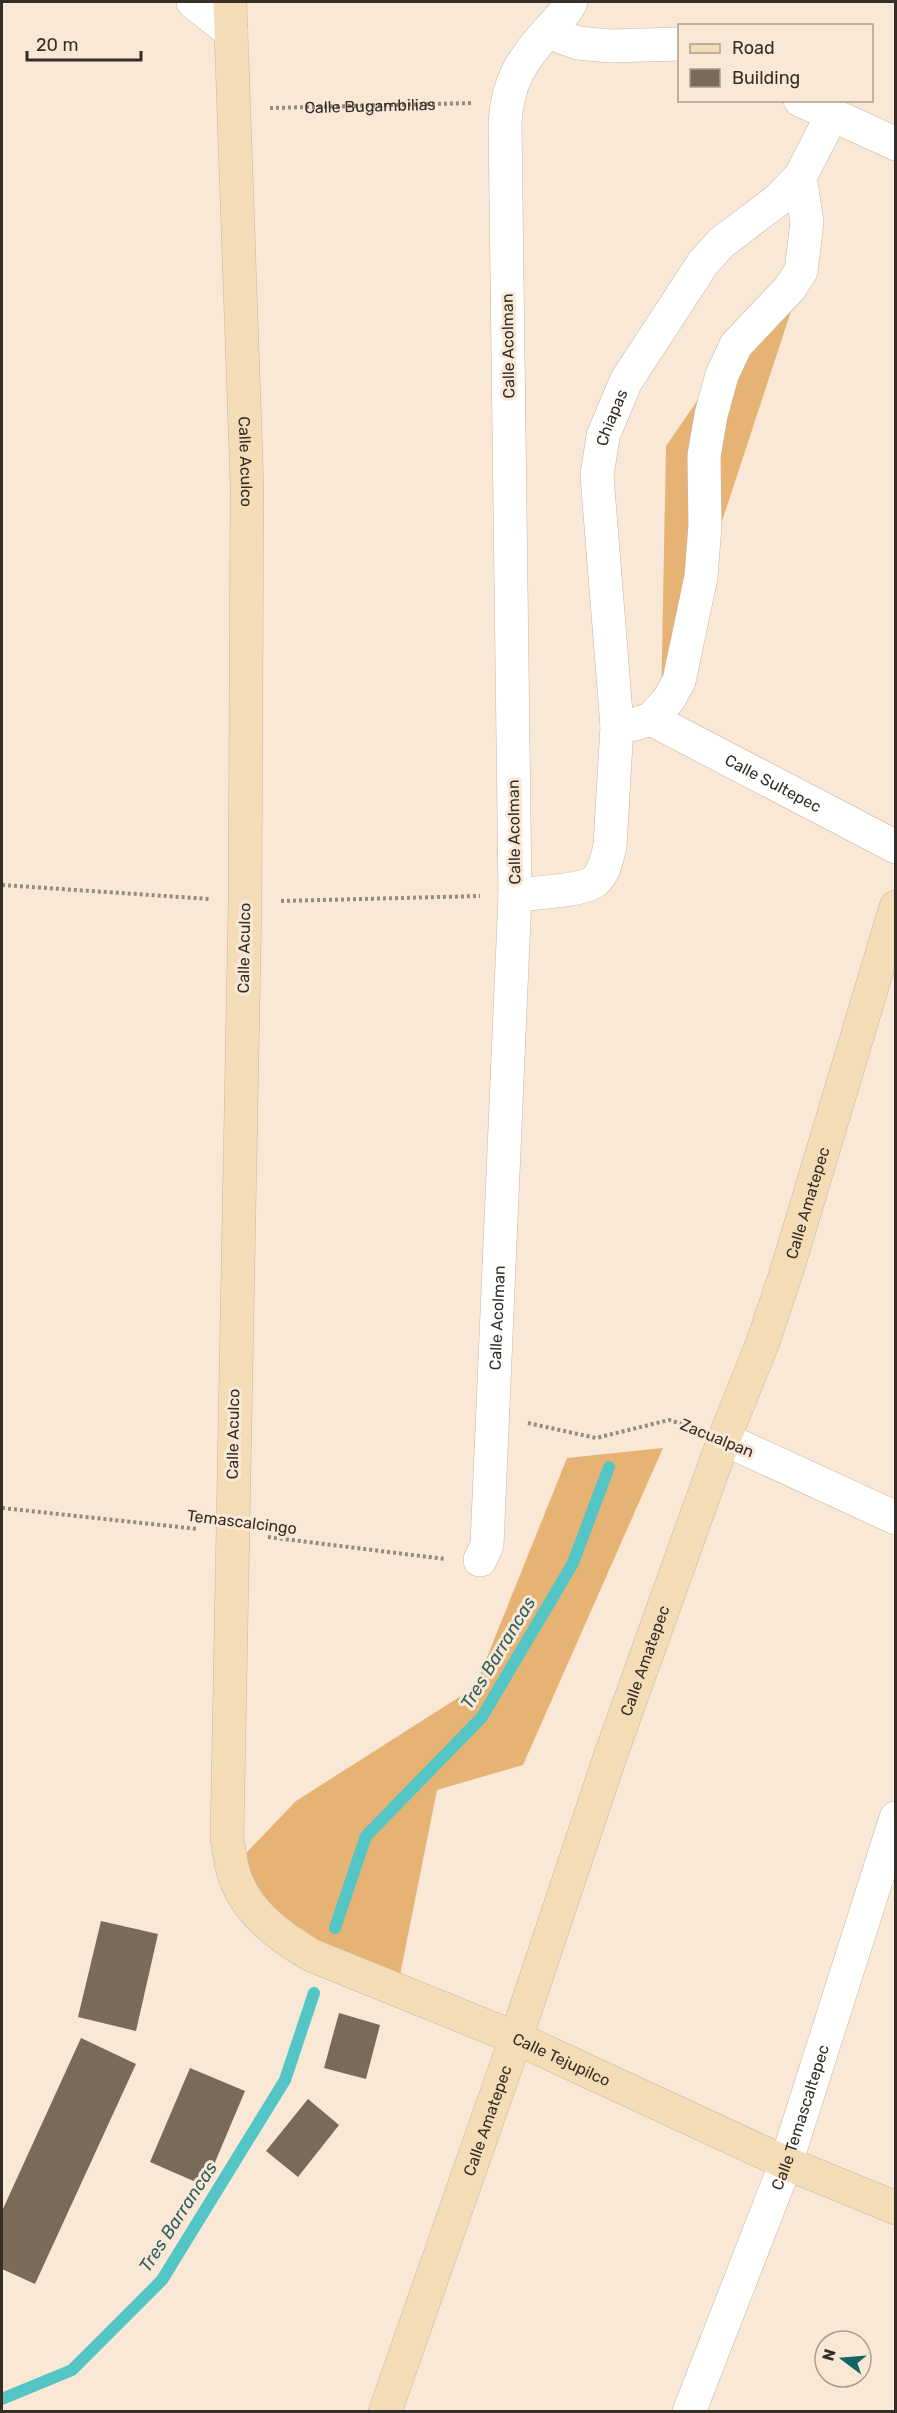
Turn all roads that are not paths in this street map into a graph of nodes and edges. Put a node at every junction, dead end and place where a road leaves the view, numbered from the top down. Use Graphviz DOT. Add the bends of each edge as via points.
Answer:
graph roads {
  1 [pos="192,2"];
  2 [pos="572,2"];
  3 [pos="230,17"];
  4 [pos="548,32"];
  5 [pos="678,44"];
  6 [pos="804,102"];
  7 [pos="832,115"];
  8 [pos="896,144"];
  9 [pos="800,177"];
  10 [pos="651,719"];
  11 [pos="616,726"];
  12 [pos="896,847"];
  13 [pos="515,895"];
  14 [pos="896,907"];
  15 [pos="724,1439"];
  16 [pos="896,1518"];
  17 [pos="480,1560"];
  18 [pos="896,1818"];
  19 [pos="242,1892"];
  20 [pos="516,2038"];
  21 [pos="786,2163"];
  22 [pos="896,2208"];
  23 [pos="385,2412"];
  24 [pos="689,2412"];
  1 -- 3 [label="street"];
  2 -- 4 [label="street, Calle Acolman"];
  3 -- 19 [label="street, Calle Aculco" via="247,510 245,902 227,1838 233,1872"];
  4 -- 5 [label="street" via="578,43 610,46"];
  4 -- 13 [label="street, Calle Acolman" via="514,75 507,102"];
  6 -- 7 [label="street"];
  7 -- 8 [label="street"];
  7 -- 9 [label="street, Chiapas"];
  9 -- 10 [label="street" via="807,222 801,271 736,345 723,375 704,456 701,578 685,660 669,699"];
  9 -- 11 [label="street, Chiapas" via="779,199 721,243 703,263 626,381 603,436 597,476"];
  10 -- 11 [label="street"];
  10 -- 12 [label="street, Calle Sultepec"];
  11 -- 13 [label="street, Chiapas" via="610,846 601,873 586,885"];
  13 -- 17 [label="street, Calle Acolman" via="494,1415 487,1545"];
  14 -- 15 [label="street, Calle Amatepec" via="788,1267"];
  15 -- 16 [label="street, Zacualpan"];
  15 -- 20 [label="street, Calle Amatepec" via="611,1754"];
  18 -- 21 [label="street, Calle Temascaltepec"];
  19 -- 20 [label="street, Calle Tejupilco" via="255,1912 281,1937 311,1955"];
  20 -- 21 [label="street, Calle Tejupilco"];
  20 -- 23 [label="street, Calle Amatepec"];
  21 -- 22 [label="street, Calle Tejupilco"];
  21 -- 24 [label="street, Calle Temascaltepec"];
}
